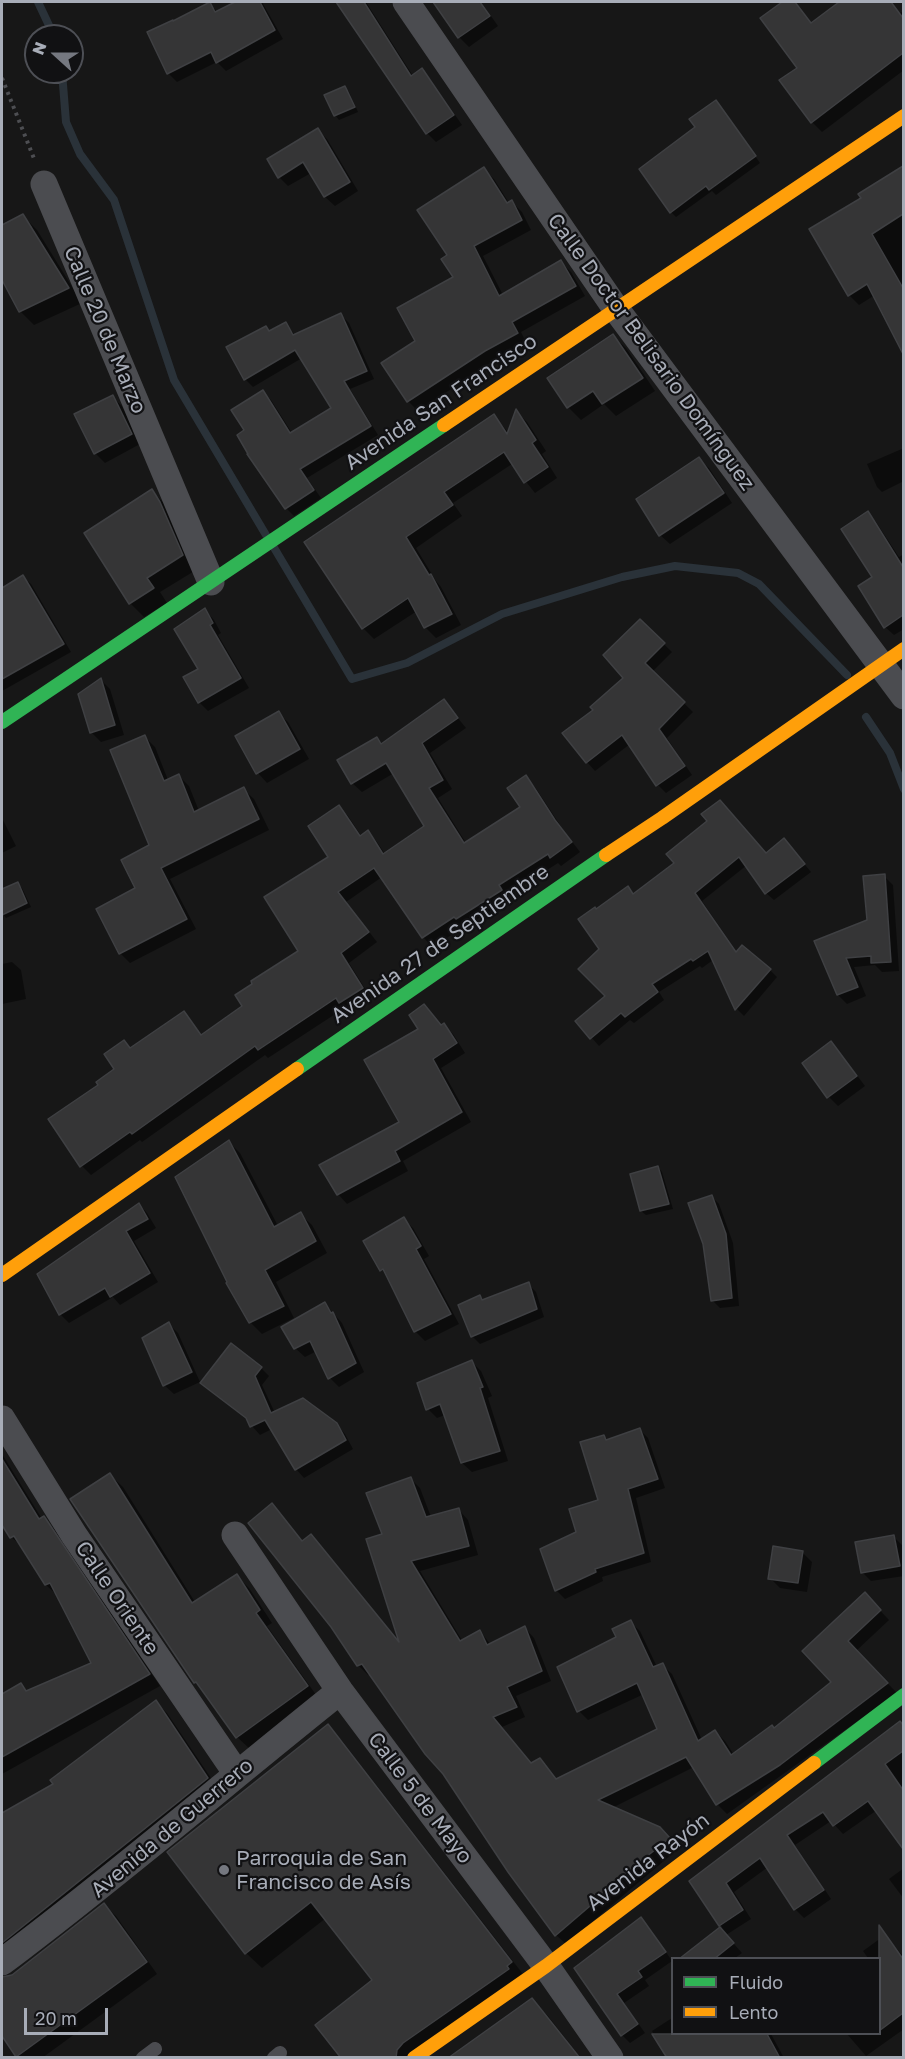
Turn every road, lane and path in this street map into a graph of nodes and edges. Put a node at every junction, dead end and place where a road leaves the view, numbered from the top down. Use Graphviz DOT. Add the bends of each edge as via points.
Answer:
graph roads {
  1 [pos="406,2"];
  2 [pos="2,78"];
  3 [pos="903,116"];
  4 [pos="44,184"];
  5 [pos="616,309"];
  6 [pos="211,582"];
  7 [pos="903,649"];
  8 [pos="880,665"];
  9 [pos="903,696"];
  10 [pos="2,722"];
  11 [pos="2,1275"];
  12 [pos="2,1419"];
  13 [pos="236,1535"];
  14 [pos="340,1691"];
  15 [pos="903,1695"];
  16 [pos="237,1774"];
  17 [pos="2,1962"];
  18 [pos="546,1966"];
  19 [pos="155,2049"];
  20 [pos="143,2058"];
  21 [pos="414,2058"];
  22 [pos="610,2058"];
  1 -- 5 [label="street, Calle Doctor Belisario Domínguez"];
  2 -- 4 [label="path"];
  3 -- 5 [label="street, Avenida San Francisco"];
  4 -- 6 [label="street, Calle 20 de Marzo"];
  5 -- 6 [label="street, Avenida San Francisco"];
  5 -- 8 [label="street, Calle Doctor Belisario Domínguez"];
  6 -- 10 [label="street, Avenida San Francisco"];
  7 -- 8 [label="street, Avenida 27 de Septiembre"];
  8 -- 9 [label="street, Calle Doctor Belisario Domínguez"];
  8 -- 11 [label="street, Avenida 27 de Septiembre"];
  12 -- 16 [label="street, Calle Oriente" via="74,1534"];
  13 -- 14 [label="street, Calle 5 de Mayo"];
  14 -- 16 [label="street, Avenida de Guerrero"];
  14 -- 18 [label="street, Calle 5 de Mayo"];
  15 -- 18 [label="street, Avenida Rayón"];
  16 -- 17 [label="street, Avenida de Guerrero"];
  18 -- 21 [label="street, Avenida Rayón"];
  18 -- 22 [label="street, Calle 5 de Mayo"];
  19 -- 20 [label="lane"];
}
